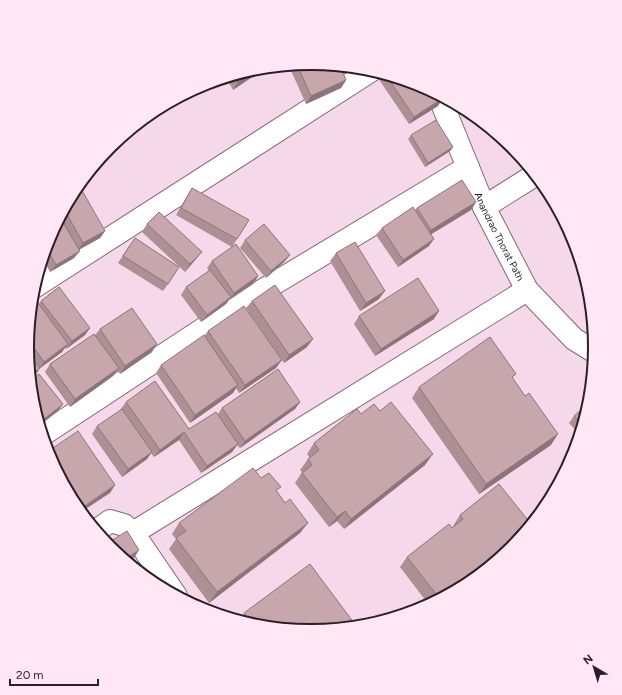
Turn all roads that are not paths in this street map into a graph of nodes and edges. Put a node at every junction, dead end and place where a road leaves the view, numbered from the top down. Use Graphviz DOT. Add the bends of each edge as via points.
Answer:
graph roads {
  1 [pos="363,76"];
  2 [pos="442,104"];
  3 [pos="468,167"];
  4 [pos="530,178"];
  5 [pos="484,207"];
  6 [pos="41,283"];
  7 [pos="527,290"];
  8 [pos="588,348"];
  9 [pos="47,432"];
  10 [pos="101,528"];
  11 [pos="133,533"];
  12 [pos="151,573"];
  1 -- 6 [label="street"];
  2 -- 3 [label="street, Anandrao Thorat Path"];
  3 -- 5 [label="street, Anandrao Thorat Path"];
  3 -- 9 [label="street" via="256,295"];
  4 -- 5 [label="street"];
  5 -- 7 [label="street, Anandrao Thorat Path"];
  7 -- 8 [label="street, Anandrao Thorat Path" via="574,339"];
  7 -- 11 [label="street"];
  10 -- 11 [label="street" via="110,521 124,525"];
  11 -- 12 [label="street"];
}
